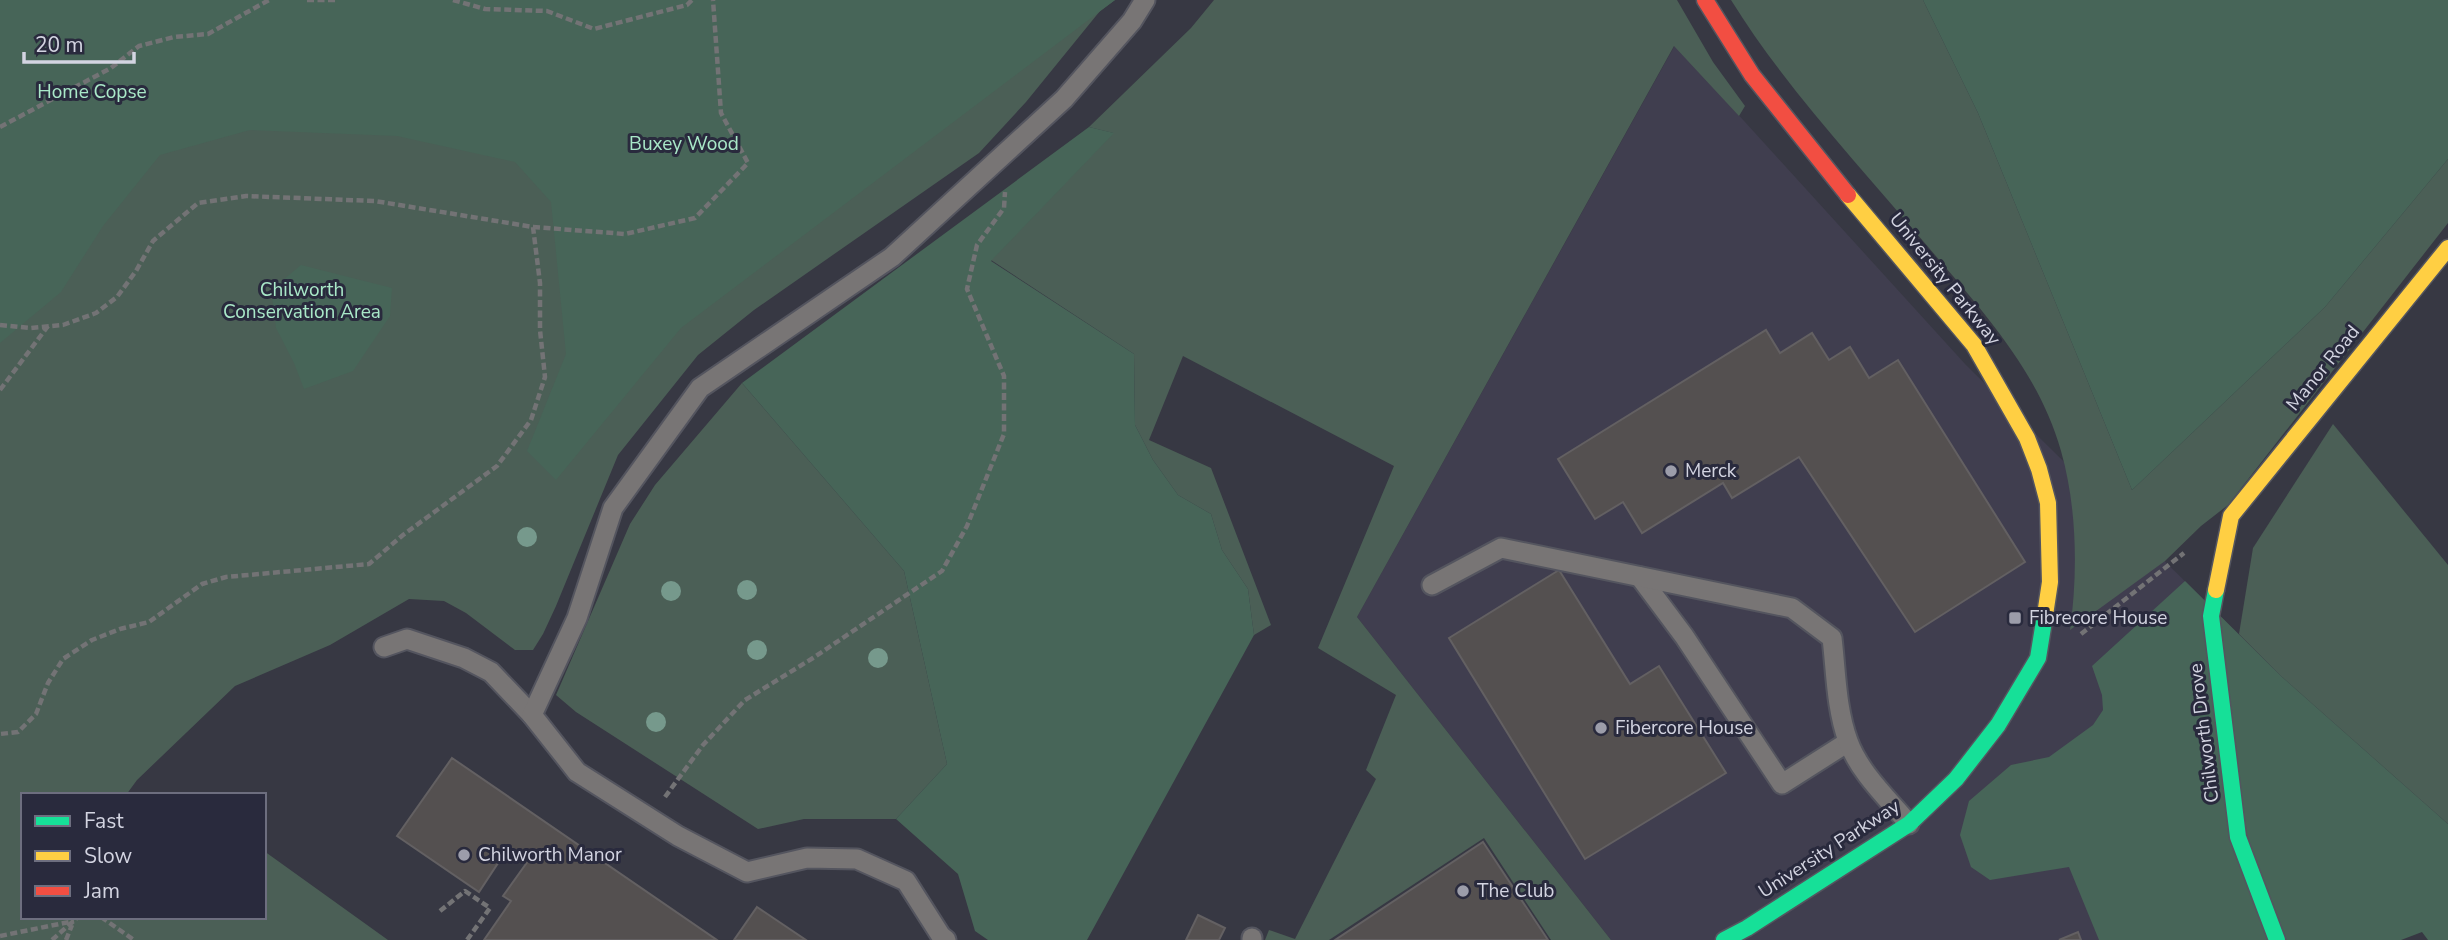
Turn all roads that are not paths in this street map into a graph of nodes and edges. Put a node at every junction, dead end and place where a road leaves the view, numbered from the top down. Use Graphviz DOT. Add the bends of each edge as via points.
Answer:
graph roads {
  1 [pos="1145,0"];
  2 [pos="1705,0"];
  3 [pos="2448,247"];
  4 [pos="2231,516"];
  5 [pos="1640,577"];
  6 [pos="1432,585"];
  7 [pos="384,647"];
  8 [pos="533,715"];
  9 [pos="1848,742"];
  10 [pos="1909,824"];
  11 [pos="941,939"];
  12 [pos="1724,940"];
  13 [pos="2277,940"];
  1 -- 8 [label="lane" via="1064,99 892,257 700,388 613,508 577,618"];
  2 -- 10 [label="street, University Parkway" via="1752,75 1974,345 2026,438 2048,503 2050,582 2038,658 1998,725 1956,779"];
  3 -- 4 [label="street, Manor Road"];
  4 -- 13 [label="street, Chilworth Drove" via="2211,616 2238,837"];
  5 -- 6 [label="lane" via="1501,548"];
  5 -- 9 [label="lane" via="1792,608 1832,638"];
  5 -- 9 [label="lane" via="1782,784"];
  7 -- 8 [label="lane" via="407,639 464,658 491,672"];
  8 -- 11 [label="lane" via="577,772 747,873 807,858 857,859 906,881"];
  9 -- 10 [label="lane" via="1864,770"];
  10 -- 12 [label="street, University Parkway"];
}
